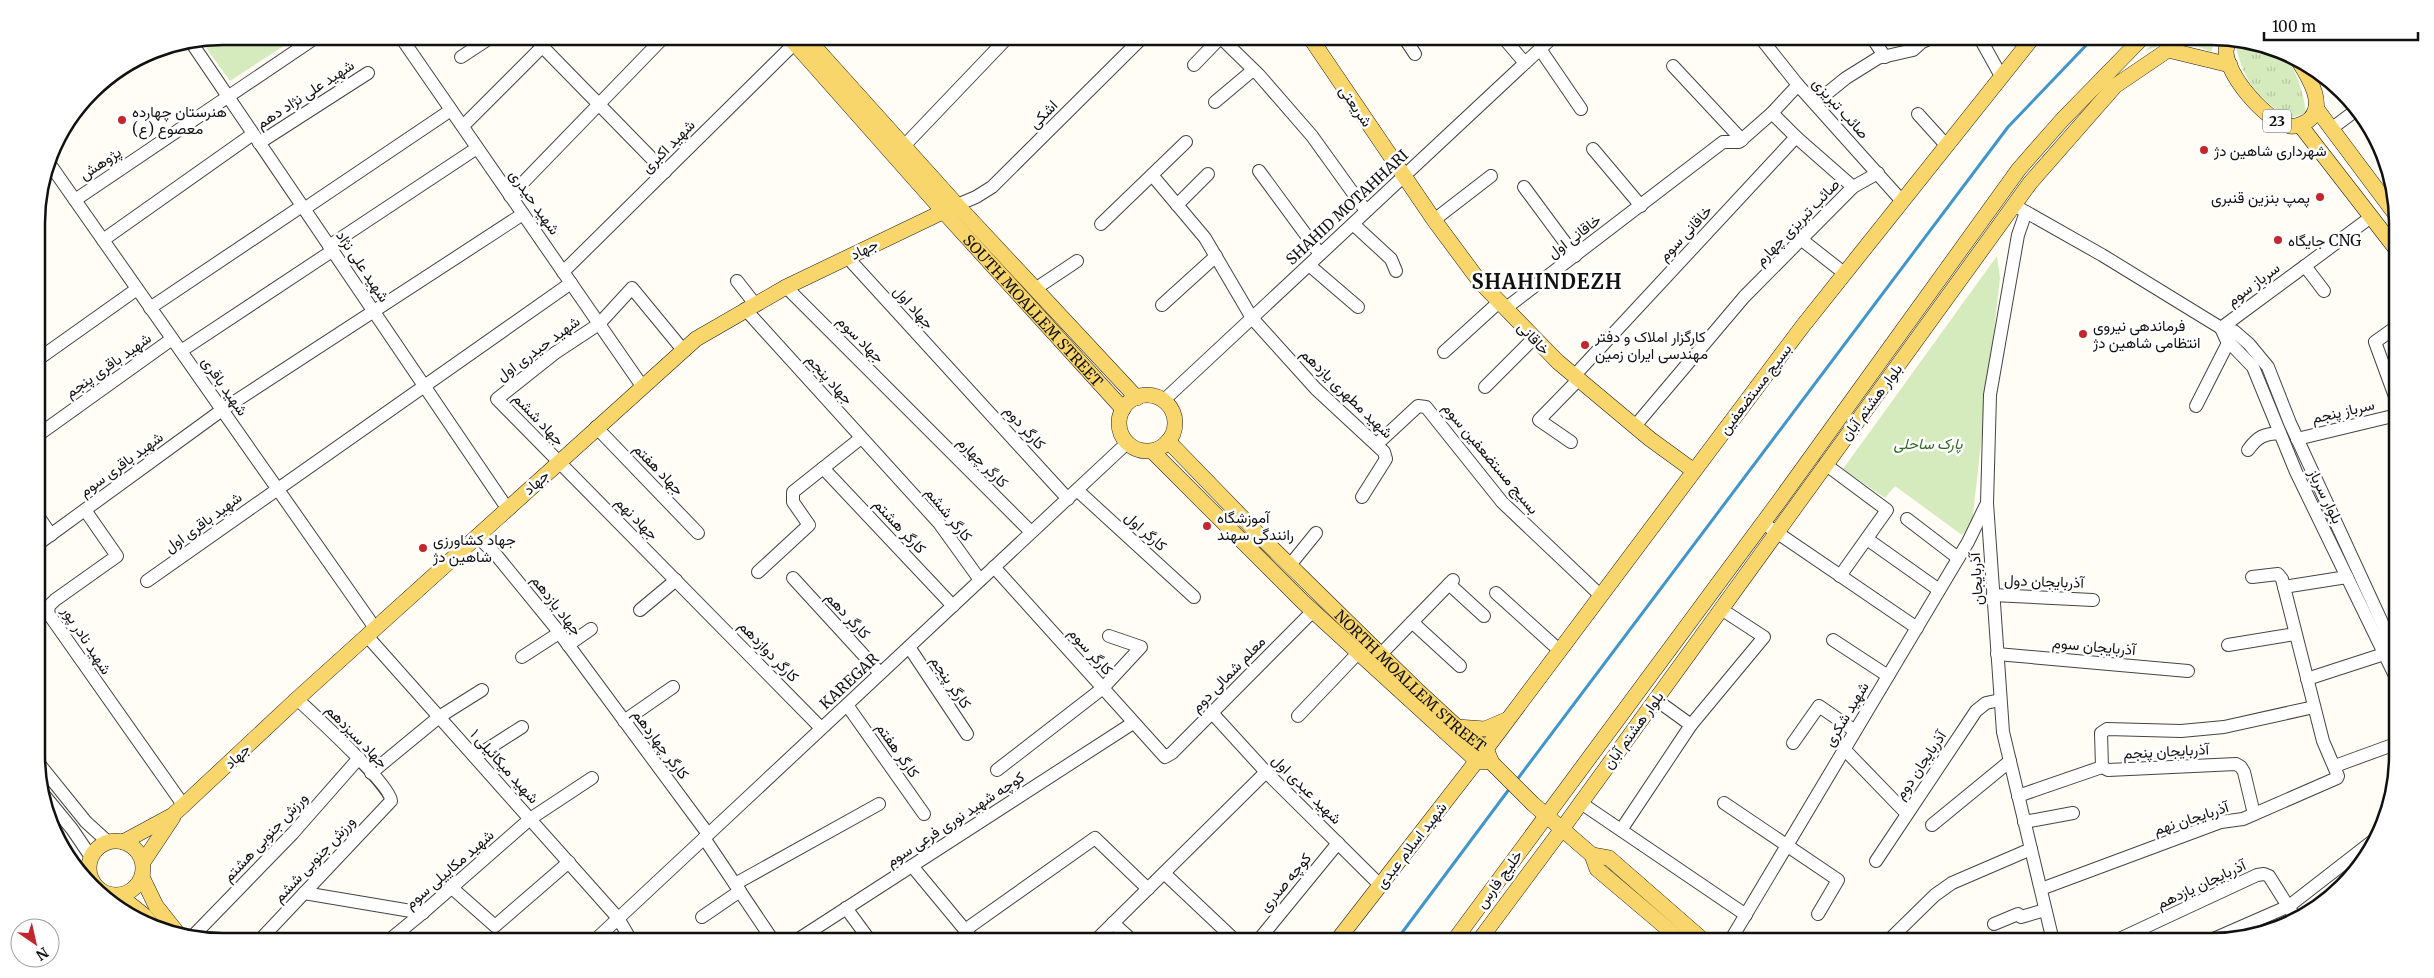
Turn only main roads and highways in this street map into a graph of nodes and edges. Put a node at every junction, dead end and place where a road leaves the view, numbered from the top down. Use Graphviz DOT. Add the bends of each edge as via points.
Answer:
graph roads {
  1 [pos="803,45"];
  2 [pos="804,45"];
  3 [pos="1315,45"];
  4 [pos="2027,45"];
  5 [pos="2135,45"];
  6 [pos="2227,46"];
  7 [pos="2230,64"];
  8 [pos="2305,72"];
  9 [pos="2316,108"];
  10 [pos="2300,125"];
  11 [pos="1404,176"];
  12 [pos="2388,204"];
  13 [pos="956,205"];
  14 [pos="942,211"];
  15 [pos="2389,240"];
  16 [pos="1872,373"];
  17 [pos="1885,384"];
  18 [pos="1136,398"];
  19 [pos="1123,409"];
  20 [pos="1168,441"];
  21 [pos="1152,451"];
  22 [pos="1694,471"];
  23 [pos="1388,672"];
  24 [pos="1507,719"];
  25 [pos="1457,727"];
  26 [pos="1489,762"];
  27 [pos="179,811"];
  28 [pos="1546,816"];
  29 [pos="1562,829"];
  30 [pos="115,842"];
  31 [pos="1592,855"];
  32 [pos="142,870"];
  33 [pos="89,872"];
  34 [pos="114,896"];
  35 [pos="120,896"];
  36 [pos="143,914"];
  37 [pos="171,925"];
  38 [pos="1343,933"];
  39 [pos="1460,933"];
  40 [pos="1486,933"];
  41 [pos="1671,933"];
  42 [pos="1694,933"];
  1 -- 14 [label="main road, SOUTH MOALLEM STREET"];
  2 -- 13 [label="main road, SOUTH MOALLEM STREET" via="904,146"];
  3 -- 11 [label="main road, شریعتی"];
  4 -- 22 [label="main road, بسیج مستضعفین" via="1844,273"];
  5 -- 16 [label="main road, بلوار هشتم آبان" via="2019,169"];
  6 -- 7 [label="main road, 23"];
  7 -- 10 [label="main road, 23" via="2242,87 2259,107 2280,123"];
  7 -- 17 [label="main road, بلوار هشتم آبان" via="2168,50 2115,86 2030,184 2020,209"];
  8 -- 9 [label="main road" via="2316,97"];
  9 -- 10 [label="main road, 23" via="2310,119"];
  9 -- 12 [label="main road"];
  10 -- 15 [label="main road, 23"];
  11 -- 22 [label="main road, خاقانی" via="1480,282 1534,338 1576,378"];
  13 -- 14 [label="main road"];
  13 -- 18 [label="main road, SOUTH MOALLEM STREET"];
  14 -- 19 [label="main road, SOUTH MOALLEM STREET"];
  14 -- 27 [label="main road, جهاد" via="786,287 696,339 371,632"];
  16 -- 17 [label="main road"];
  16 -- 28 [label="main road, بلوار هشتم آبان"];
  17 -- 29 [label="main road, بلوار هشتم آبان"];
  18 -- 19 [label="main road"];
  18 -- 20 [label="main road" via="1155,397 1163,401 1174,415 1175,424"];
  19 -- 21 [label="main road" via="1119,427 1127,443 1143,451"];
  20 -- 21 [label="main road"];
  20 -- 23 [label="main road, NORTH MOALLEM STREET" via="1381,654"];
  21 -- 23 [label="main road, NORTH MOALLEM STREET" via="1312,611 1358,653"];
  22 -- 24 [label="main road, بسیج مستضعفین"];
  23 -- 25 [label="main road, NORTH MOALLEM STREET"];
  23 -- 26 [label="main road, NORTH MOALLEM STREET"];
  24 -- 25 [label="main road" via="1484,729"];
  24 -- 26 [label="main road, بسیج مستضعفین"];
  25 -- 26 [label="main road, NORTH MOALLEM STREET"];
  26 -- 28 [label="main road"];
  26 -- 38 [label="main road, شهید اسلام عبدی" via="1380,885"];
  27 -- 30 [label="main road, جهاد"];
  27 -- 32 [label="main road, جهاد"];
  28 -- 29 [label="main road"];
  28 -- 39 [label="main road, خلیج فارس"];
  29 -- 31 [label="main road"];
  29 -- 40 [label="main road, خلیج فارس"];
  30 -- 32 [label="main road" via="136,849"];
  30 -- 33 [label="main road" via="95,850 90,857"];
  31 -- 41 [label="main road" via="1597,870"];
  31 -- 42 [label="main road" via="1609,858"];
  32 -- 35 [label="main road" via="134,889"];
  32 -- 37 [label="main road" via="156,906"];
  34 -- 35 [label="main road"];
  35 -- 36 [label="main road"];
}
